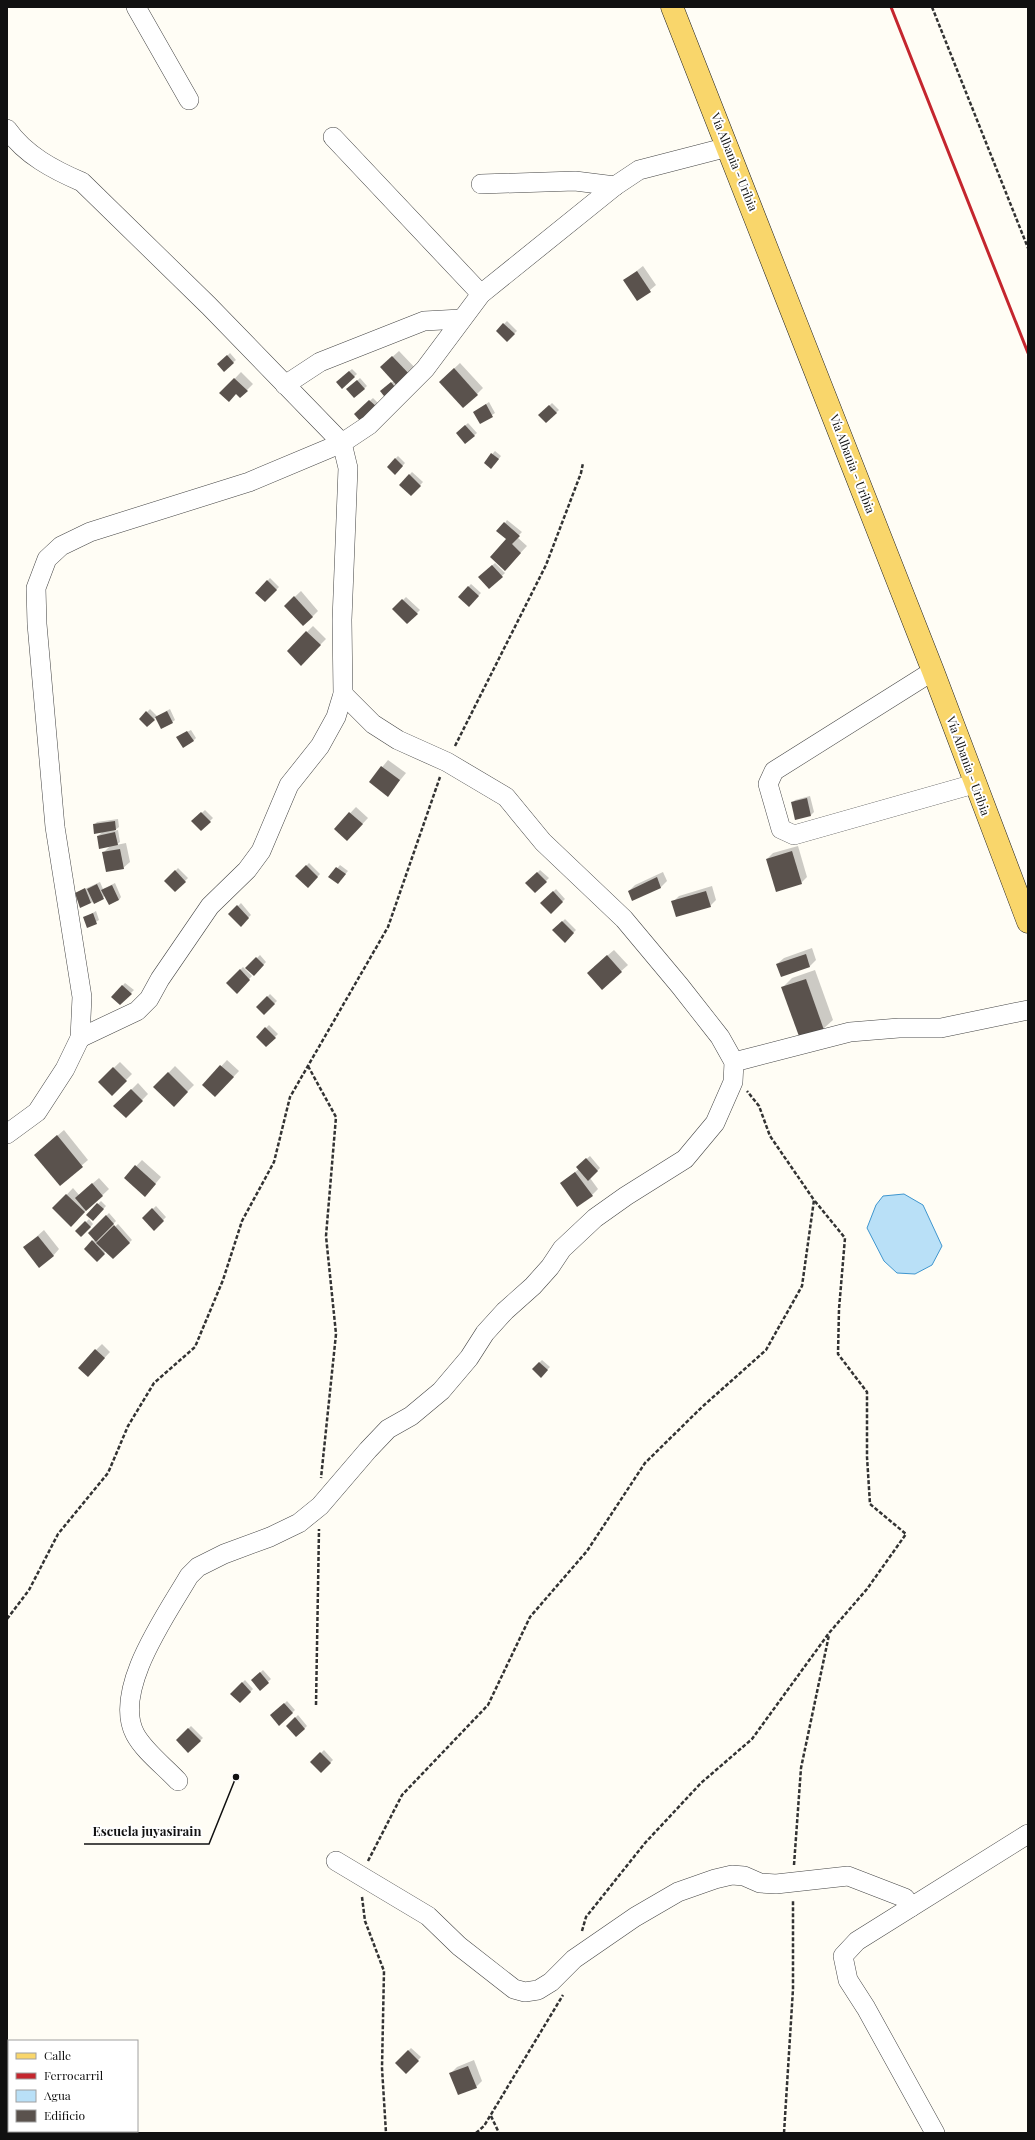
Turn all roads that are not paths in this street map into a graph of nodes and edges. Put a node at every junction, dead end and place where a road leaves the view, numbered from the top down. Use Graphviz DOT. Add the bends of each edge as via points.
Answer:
graph roads {
  1 [pos="136,7"];
  2 [pos="672,7"];
  3 [pos="189,100"];
  4 [pos="8,135"];
  5 [pos="332,137"];
  6 [pos="728,147"];
  7 [pos="481,184"];
  8 [pos="615,186"];
  9 [pos="481,294"];
  10 [pos="461,319"];
  11 [pos="285,384"];
  12 [pos="342,443"];
  13 [pos="933,671"];
  14 [pos="343,694"];
  15 [pos="974,784"];
  16 [pos="1028,922"];
  17 [pos="1028,1010"];
  18 [pos="80,1038"];
  19 [pos="734,1062"];
  20 [pos="7,1134"];
  21 [pos="178,1781"];
  22 [pos="1028,1834"];
  23 [pos="336,1861"];
  24 [pos="911,1907"];
  25 [pos="935,2133"];
  1 -- 3 [label="street"];
  2 -- 6 [label="main road, Vía Albania - Uribia"];
  4 -- 11 [label="street" via="56,170 82,182"];
  5 -- 9 [label="street"];
  6 -- 8 [label="street" via="639,170"];
  6 -- 13 [label="main road, Vía Albania - Uribia"];
  7 -- 8 [label="street" via="575,181"];
  8 -- 9 [label="street"];
  9 -- 10 [label="street"];
  10 -- 11 [label="street" via="424,321 320,362"];
  10 -- 12 [label="street" via="425,370 369,425"];
  11 -- 12 [label="street"];
  12 -- 14 [label="street" via="348,468 342,620"];
  12 -- 18 [label="street" via="249,482 90,532 61,546 47,559 36,588 37,624 55,827 82,997"];
  13 -- 15 [label="main road, Vía Albania - Uribia"];
  13 -- 15 [label="street" via="774,771 768,784 781,829 794,836"];
  14 -- 18 [label="street" via="336,717 320,746 289,785 261,851 247,870 210,906 160,979 150,1000 137,1011"];
  14 -- 19 [label="street" via="373,724 398,740 448,762 506,797 543,842 624,919 720,1037"];
  15 -- 16 [label="main road, Vía Albania - Uribia"];
  17 -- 19 [label="street" via="941,1028 850,1032"];
  18 -- 20 [label="street" via="65,1069 37,1112"];
  19 -- 21 [label="street" via="733,1082 715,1123 685,1159 595,1218 562,1249 533,1286 485,1333 470,1358 441,1391 411,1416 388,1429 320,1506 299,1523 224,1554 198,1567 189,1576 145,1654 133,1684 129,1716 139,1741"];
  22 -- 24 [label="street"];
  23 -- 24 [label="street" via="428,1916 459,1946 514,1989 525,1992 538,1990 551,1982 574,1959 635,1917 678,1892 732,1875 744,1876 760,1883 776,1884 848,1876 905,1898"];
  24 -- 25 [label="street" via="856,1941 844,1956 848,1980 874,2021"];
}
